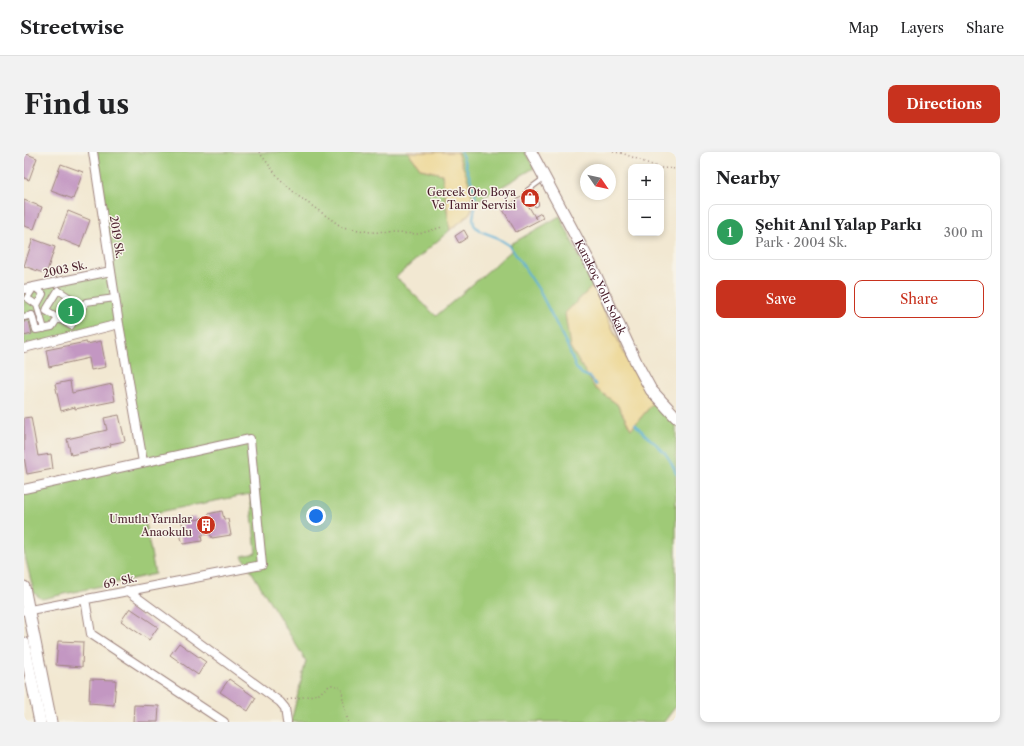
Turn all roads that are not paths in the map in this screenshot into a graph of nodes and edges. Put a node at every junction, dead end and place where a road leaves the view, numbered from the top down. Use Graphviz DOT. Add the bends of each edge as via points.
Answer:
graph roads {
  1 [pos="93,152"];
  2 [pos="531,152"];
  3 [pos="545,178"];
  4 [pos="536,204"];
  5 [pos="111,271"];
  6 [pos="34,287"];
  7 [pos="24,289"];
  8 [pos="115,298"];
  9 [pos="37,304"];
  10 [pos="83,306"];
  11 [pos="24,317"];
  12 [pos="58,318"];
  13 [pos="119,324"];
  14 [pos="43,329"];
  15 [pos="46,342"];
  16 [pos="24,348"];
  17 [pos="676,417"];
  18 [pos="143,462"];
  19 [pos="24,489"];
  20 [pos="24,587"];
  21 [pos="127,590"];
  22 [pos="85,600"];
  23 [pos="26,610"];
  24 [pos="24,643"];
  25 [pos="28,678"];
  26 [pos="40,722"];
  27 [pos="51,722"];
  28 [pos="224,722"];
  29 [pos="287,722"];
  1 -- 5 [label="street, 2019 Sk."];
  2 -- 3 [label="street, Karakoç Yolu Sokak"];
  3 -- 4 [label="lane" via="528,190"];
  3 -- 17 [label="street, Karakoç Yolu Sokak" via="590,263 651,390"];
  5 -- 6 [label="street, 2003 Sk."];
  5 -- 8 [label="street, 2019 Sk."];
  6 -- 7 [label="street, 2003 Sk."];
  6 -- 9 [label="street" via="28,298"];
  6 -- 9 [label="street" via="44,294"];
  8 -- 10 [label="street" via="86,302"];
  8 -- 13 [label="street, 2019 Sk."];
  9 -- 14 [label="street"];
  10 -- 12 [label="street" via="70,326"];
  10 -- 12 [label="street" via="58,290 46,311"];
  11 -- 14 [label="street" via="32,315 36,330"];
  12 -- 14 [label="street" via="52,327"];
  13 -- 15 [label="street"];
  13 -- 18 [label="street, 2019 Sk."];
  14 -- 15 [label="street"];
  15 -- 16 [label="street"];
  18 -- 19 [label="street"];
  18 -- 21 [label="street, 69. Sk." via="250,439 262,564"];
  20 -- 23 [label="street"];
  21 -- 22 [label="street, 69. Sk."];
  21 -- 29 [label="street" via="280,702 285,708"];
  22 -- 23 [label="street, 69. Sk."];
  22 -- 28 [label="street" via="91,634"];
  23 -- 27 [label="street"];
  24 -- 25 [label="street"];
  25 -- 26 [label="street"];
}
